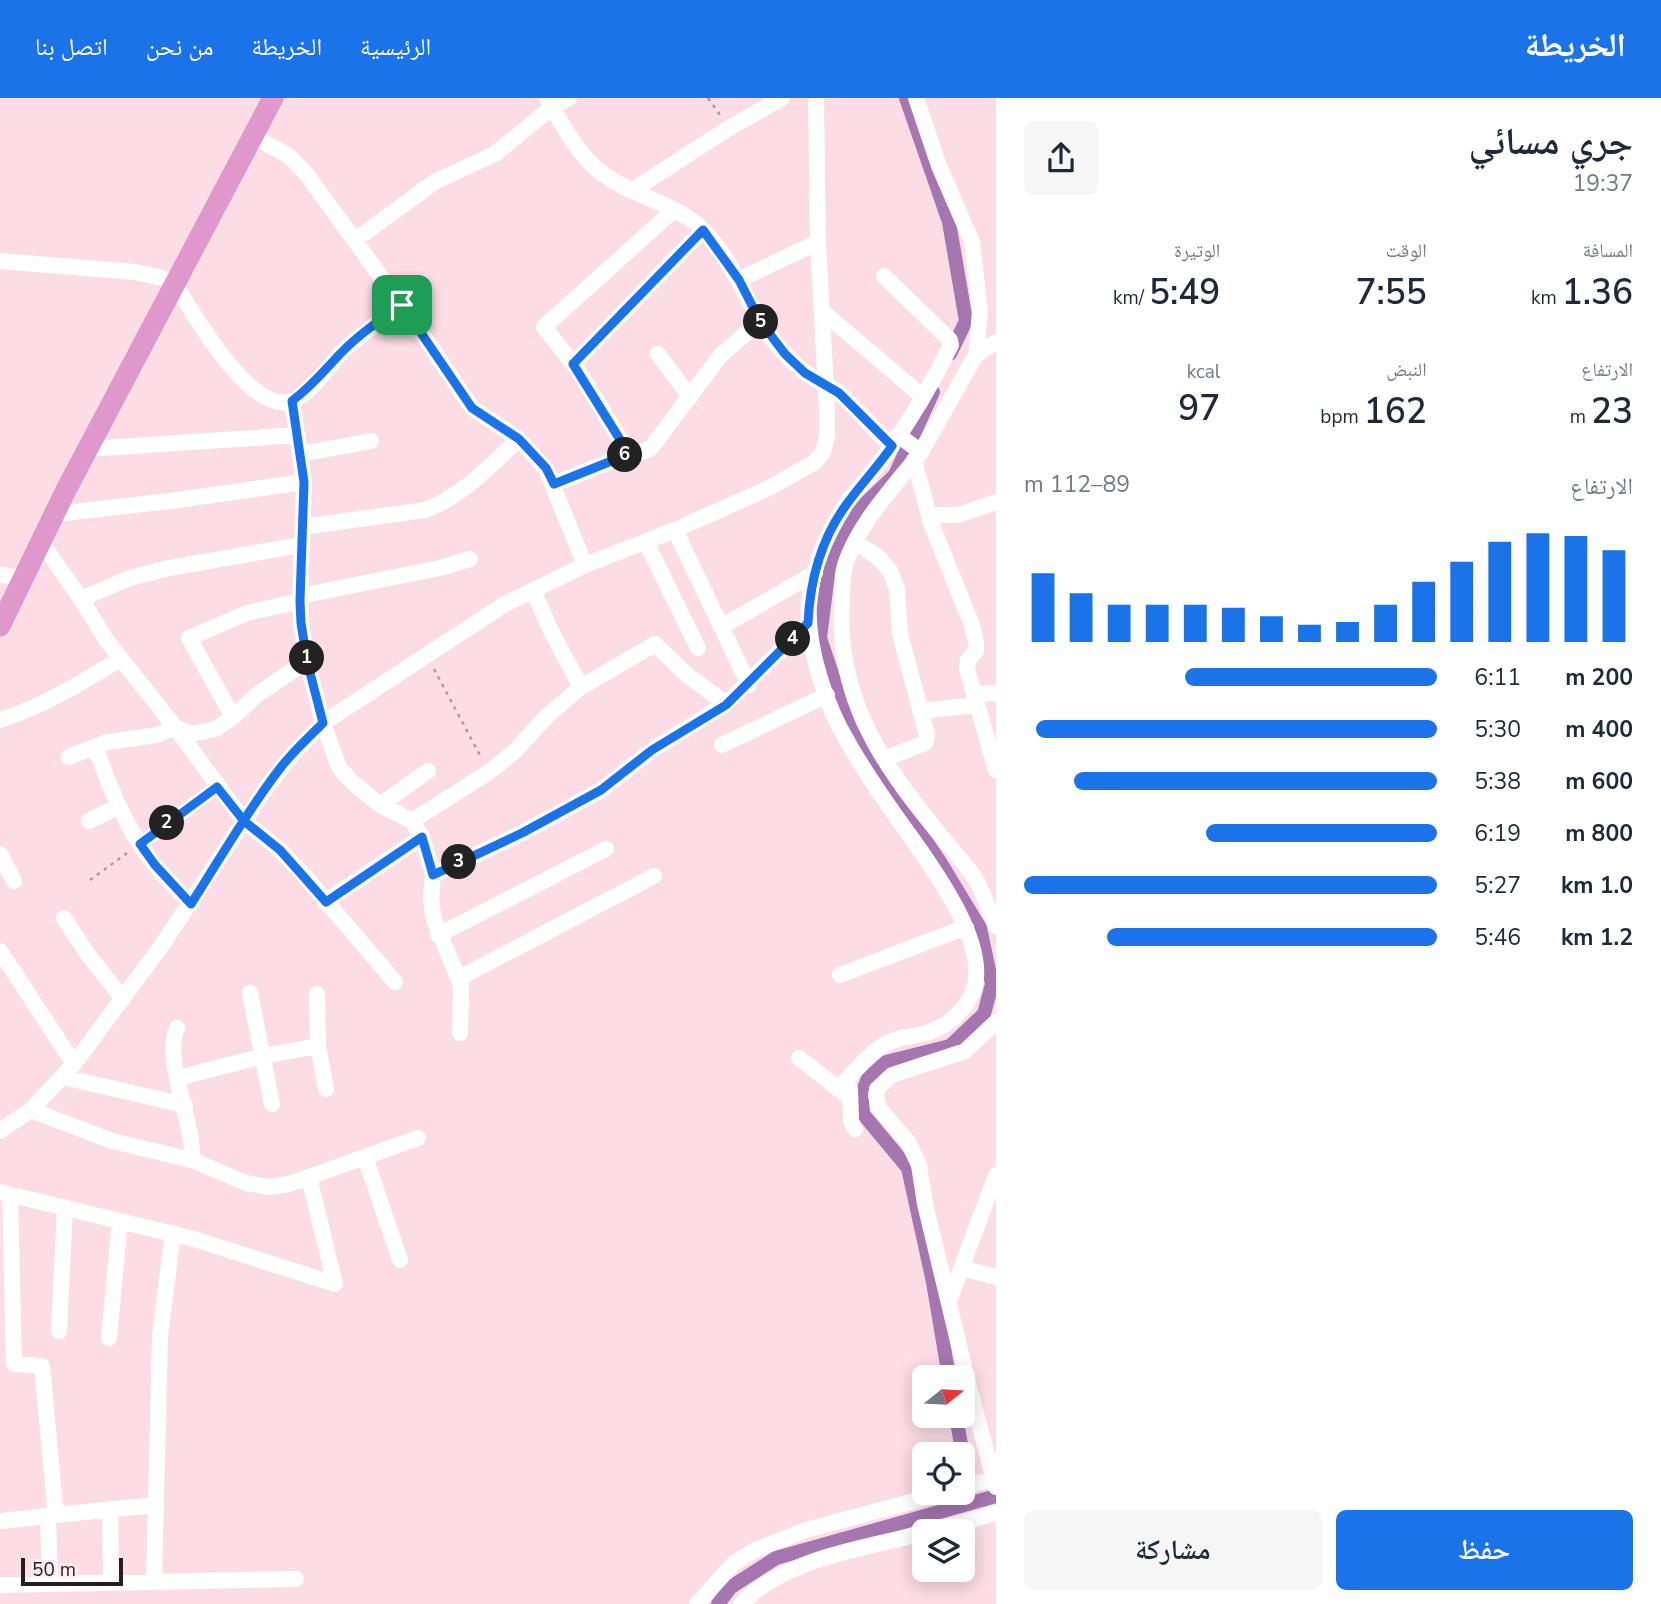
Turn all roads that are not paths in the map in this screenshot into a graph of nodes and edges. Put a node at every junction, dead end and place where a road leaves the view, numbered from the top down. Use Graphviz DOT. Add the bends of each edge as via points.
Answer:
graph roads {
  1 [pos="273,98"];
  2 [pos="569,98"];
  3 [pos="782,98"];
  4 [pos="816,98"];
  5 [pos="922,100"];
  6 [pos="549,103"];
  7 [pos="253,136"];
  8 [pos="633,190"];
  9 [pos="674,210"];
  10 [pos="703,230"];
  11 [pos="355,240"];
  12 [pos="818,242"];
  13 [pos="0,261"];
  14 [pos="884,276"];
  15 [pos="739,280"];
  16 [pos="175,285"];
  17 [pos="402,305"];
  18 [pos="823,312"];
  19 [pos="760,321"];
  20 [pos="996,342"];
  21 [pos="658,354"];
  22 [pos="976,355"];
  23 [pos="573,364"];
  24 [pos="827,385"];
  25 [pos="922,396"];
  26 [pos="690,397"];
  27 [pos="292,401"];
  28 [pos="298,435"];
  29 [pos="519,439"];
  30 [pos="898,440"];
  31 [pos="372,441"];
  32 [pos="88,449"];
  33 [pos="917,453"];
  34 [pos="301,454"];
  35 [pos="629,454"];
  36 [pos="304,482"];
  37 [pos="554,484"];
  38 [pos="996,502"];
  39 [pos="55,514"];
  40 [pos="930,515"];
  41 [pos="303,527"];
  42 [pos="675,530"];
  43 [pos="41,542"];
  44 [pos="646,542"];
  45 [pos="855,542"];
  46 [pos="301,545"];
  47 [pos="470,559"];
  48 [pos="585,565"];
  49 [pos="815,573"];
  50 [pos="0,575"];
  51 [pos="23,578"];
  52 [pos="533,590"];
  53 [pos="300,598"];
  54 [pos="81,599"];
  55 [pos="808,623"];
  56 [pos="0,626"];
  57 [pos="721,627"];
  58 [pos="698,648"];
  59 [pos="120,659"];
  60 [pos="307,661"];
  61 [pos="748,685"];
  62 [pos="581,687"];
  63 [pos="996,693"];
  64 [pos="827,695"];
  65 [pos="976,700"];
  66 [pos="726,705"];
  67 [pos="920,711"];
  68 [pos="233,717"];
  69 [pos="0,720"];
  70 [pos="323,723"];
  71 [pos="175,727"];
  72 [pos="722,746"];
  73 [pos="94,747"];
  74 [pos="69,757"];
  75 [pos="884,760"];
  76 [pos="996,770"];
  77 [pos="428,771"];
  78 [pos="380,805"];
  79 [pos="119,806"];
  80 [pos="89,821"];
  81 [pos="244,821"];
  82 [pos="412,821"];
  83 [pos="422,837"];
  84 [pos="606,849"];
  85 [pos="0,854"];
  86 [pos="433,875"];
  87 [pos="654,876"];
  88 [pos="14,881"];
  89 [pos="326,902"];
  90 [pos="191,904"];
  91 [pos="64,918"];
  92 [pos="996,926"];
  93 [pos="966,927"];
  94 [pos="438,934"];
  95 [pos="0,951"];
  96 [pos="840,975"];
  97 [pos="459,978"];
  98 [pos="395,982"];
  99 [pos="250,993"];
  100 [pos="317,994"];
  101 [pos="123,999"];
  102 [pos="996,1022"];
  103 [pos="177,1028"];
  104 [pos="460,1033"];
  105 [pos="318,1046"];
  106 [pos="262,1056"];
  107 [pos="799,1058"];
  108 [pos="74,1064"];
  109 [pos="63,1077"];
  110 [pos="178,1078"];
  111 [pos="326,1089"];
  112 [pos="843,1093"];
  113 [pos="272,1104"];
  114 [pos="185,1105"];
  115 [pos="31,1110"];
  116 [pos="855,1129"];
  117 [pos="0,1131"];
  118 [pos="418,1138"];
  119 [pos="365,1157"];
  120 [pos="192,1160"];
  121 [pos="996,1175"];
  122 [pos="309,1177"];
  123 [pos="5,1193"];
  124 [pos="65,1207"];
  125 [pos="120,1220"];
  126 [pos="173,1233"];
  127 [pos="936,1248"];
  128 [pos="400,1260"];
  129 [pos="964,1264"];
  130 [pos="996,1277"];
  131 [pos="949,1301"];
  132 [pos="59,1331"];
  133 [pos="109,1338"];
  134 [pos="995,1483"];
  135 [pos="975,1486"];
  136 [pos="912,1502"];
  137 [pos="155,1505"];
  138 [pos="110,1509"];
  139 [pos="996,1513"];
  140 [pos="52,1516"];
  141 [pos="974,1519"];
  142 [pos="0,1521"];
  143 [pos="912,1536"];
  144 [pos="296,1579"];
  145 [pos="154,1580"];
  146 [pos="111,1582"];
  147 [pos="50,1583"];
  148 [pos="0,1584"];
  149 [pos="697,1604"];
  150 [pos="741,1604"];
  1 -- 7 [label="main road"];
  2 -- 6 [label="street"];
  3 -- 8 [label="street"];
  4 -- 12 [label="street"];
  5 -- 22 [label="street" via="939,166 972,243 981,312"];
  6 -- 8 [label="street" via="583,158"];
  6 -- 11 [label="street" via="495,154 436,181"];
  7 -- 11 [label="street" via="300,165"];
  7 -- 16 [label="main road"];
  8 -- 9 [label="street"];
  9 -- 10 [label="street"];
  9 -- 23 [label="street" via="544,327"];
  10 -- 15 [label="street"];
  10 -- 23 [label="street"];
  11 -- 17 [label="street"];
  12 -- 15 [label="street"];
  12 -- 18 [label="street"];
  13 -- 16 [label="street" via="135,272"];
  14 -- 25 [label="street" via="950,340 950,348"];
  15 -- 19 [label="street"];
  16 -- 27 [label="street" via="250,387 264,397"];
  16 -- 32 [label="main road"];
  17 -- 27 [label="street" via="363,332"];
  17 -- 29 [label="street" via="472,408"];
  18 -- 24 [label="street"];
  18 -- 25 [label="street"];
  19 -- 24 [label="street" via="785,354"];
  19 -- 26 [label="street" via="720,356"];
  20 -- 22 [label="street"];
  21 -- 26 [label="street"];
  22 -- 33 [label="street"];
  23 -- 35 [label="street"];
  24 -- 30 [label="street"];
  24 -- 42 [label="street" via="827,437 815,462"];
  25 -- 30 [label="street"];
  26 -- 35 [label="street" via="651,448"];
  27 -- 28 [label="street"];
  28 -- 32 [label="street"];
  28 -- 34 [label="street"];
  29 -- 37 [label="street"];
  29 -- 41 [label="street" via="465,489 438,505"];
  30 -- 33 [label="street"];
  30 -- 49 [label="street" via="847,503 827,537"];
  31 -- 34 [label="street"];
  32 -- 39 [label="main road"];
  33 -- 40 [label="street"];
  33 -- 45 [label="street"];
  34 -- 36 [label="street"];
  35 -- 37 [label="street"];
  36 -- 39 [label="street"];
  36 -- 41 [label="street"];
  37 -- 48 [label="street"];
  38 -- 40 [label="street" via="958,515"];
  39 -- 43 [label="main road"];
  40 -- 65 [label="street" via="972,625 976,651 967,669"];
  41 -- 46 [label="street"];
  42 -- 44 [label="street"];
  42 -- 57 [label="street"];
  43 -- 51 [label="main road"];
  43 -- 54 [label="street"];
  44 -- 48 [label="street"];
  44 -- 58 [label="street"];
  45 -- 67 [label="street" via="879,558 897,589 900,634"];
  45 -- 75 [label="street" via="843,582 843,654 849,686"];
  46 -- 53 [label="street"];
  46 -- 54 [label="street" via="169,568 130,578"];
  47 -- 53 [label="street"];
  48 -- 52 [label="street"];
  49 -- 55 [label="street"];
  49 -- 57 [label="street"];
  50 -- 51 [label="street"];
  51 -- 56 [label="main road"];
  52 -- 62 [label="street"];
  52 -- 70 [label="street" via="482,617"];
  53 -- 60 [label="street"];
  53 -- 68 [label="street" via="247,613 188,638"];
  54 -- 59 [label="street"];
  55 -- 61 [label="street"];
  55 -- 64 [label="street"];
  57 -- 61 [label="street"];
  59 -- 69 [label="street" via="44,703"];
  59 -- 71 [label="street"];
  60 -- 68 [label="street"];
  60 -- 70 [label="street"];
  61 -- 66 [label="street"];
  62 -- 66 [label="street" via="655,644"];
  62 -- 82 [label="street" via="489,772"];
  63 -- 65 [label="street"];
  64 -- 72 [label="street"];
  64 -- 93 [label="street" via="847,742 934,869"];
  65 -- 67 [label="street"];
  65 -- 76 [label="street"];
  66 -- 86 [label="street" via="652,750 601,790"];
  67 -- 75 [label="street" via="926,741"];
  68 -- 71 [label="street" via="204,733 191,734"];
  70 -- 78 [label="street" via="339,767"];
  70 -- 81 [label="street" via="279,769"];
  71 -- 73 [label="street"];
  71 -- 81 [label="street"];
  73 -- 74 [label="street"];
  73 -- 79 [label="street"];
  75 -- 92 [label="street" via="970,871"];
  77 -- 78 [label="street"];
  78 -- 82 [label="street"];
  79 -- 80 [label="street"];
  79 -- 90 [label="street" via="155,865"];
  81 -- 89 [label="street" via="280,850"];
  81 -- 90 [label="street"];
  82 -- 83 [label="street"];
  83 -- 86 [label="street"];
  83 -- 89 [label="street"];
  84 -- 94 [label="street"];
  85 -- 88 [label="street"];
  86 -- 94 [label="street" via="431,899"];
  87 -- 97 [label="street"];
  89 -- 98 [label="street"];
  90 -- 101 [label="street"];
  91 -- 101 [label="street"];
  93 -- 96 [label="street"];
  93 -- 112 [label="street" via="976,979 960,1012 936,1031 883,1045 850,1076"];
  94 -- 97 [label="street"];
  95 -- 108 [label="street"];
  97 -- 104 [label="street"];
  99 -- 106 [label="street"];
  100 -- 105 [label="street"];
  101 -- 108 [label="street"];
  102 -- 127 [label="street" via="965,1051 892,1075 877,1089 878,1107 908,1142 919,1165"];
  103 -- 110 [label="street" via="172,1047"];
  105 -- 106 [label="street"];
  105 -- 111 [label="street"];
  106 -- 110 [label="street"];
  106 -- 113 [label="street"];
  107 -- 112 [label="street"];
  108 -- 109 [label="street"];
  109 -- 114 [label="street"];
  109 -- 115 [label="street"];
  110 -- 114 [label="street"];
  112 -- 116 [label="street"];
  114 -- 120 [label="street"];
  115 -- 117 [label="street"];
  115 -- 120 [label="street" via="112,1141"];
  118 -- 119 [label="street"];
  119 -- 122 [label="street"];
  119 -- 128 [label="street"];
  120 -- 122 [label="street" via="269,1187"];
  121 -- 129 [label="street"];
  122 -- 126 [label="street" via="335,1284"];
  123 -- 124 [label="street"];
  123 -- 140 [label="street" via="14,1364 42,1366"];
  124 -- 125 [label="street"];
  124 -- 132 [label="street"];
  125 -- 126 [label="street"];
  125 -- 133 [label="street"];
  126 -- 137 [label="street" via="160,1336"];
  127 -- 129 [label="street"];
  127 -- 131 [label="street"];
  129 -- 130 [label="street"];
  129 -- 131 [label="street"];
  131 -- 134 [label="street"];
  134 -- 135 [label="street"];
  136 -- 149 [label="street" via="755,1549 734,1563"];
  137 -- 138 [label="street"];
  137 -- 145 [label="street"];
  138 -- 140 [label="street"];
  138 -- 146 [label="street"];
  139 -- 141 [label="street"];
  140 -- 142 [label="street"];
  140 -- 147 [label="street"];
  143 -- 150 [label="street" via="801,1566"];
  144 -- 145 [label="street"];
  145 -- 146 [label="street"];
  146 -- 147 [label="street"];
  147 -- 148 [label="street"];
}
